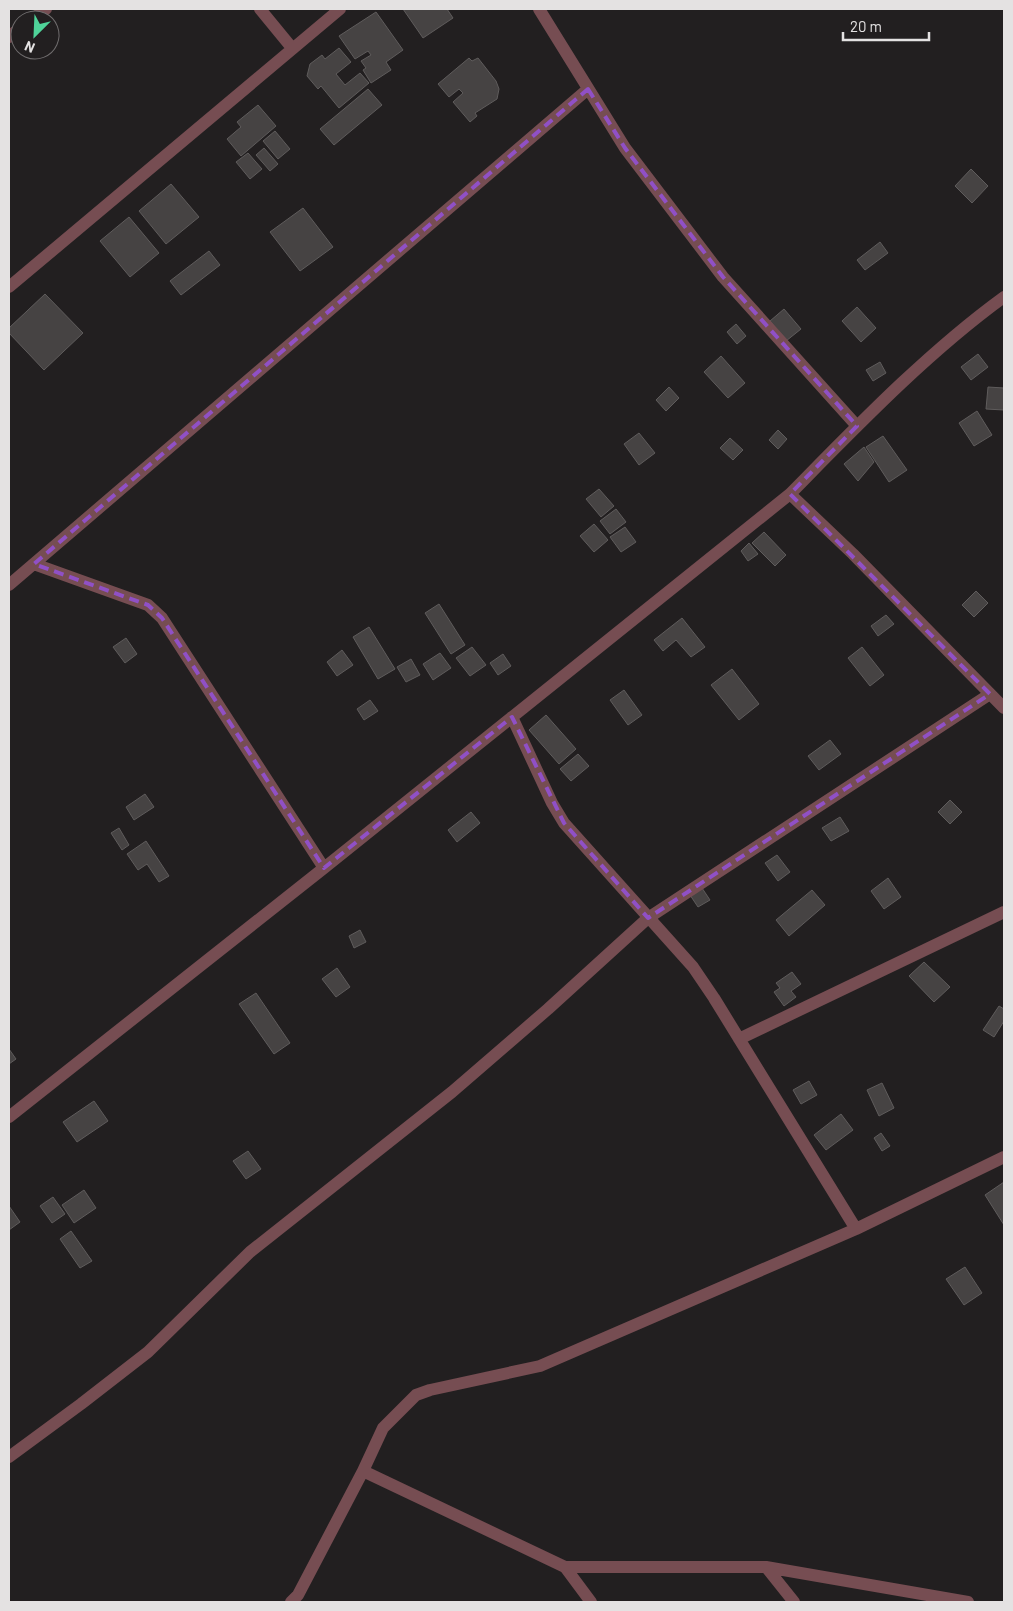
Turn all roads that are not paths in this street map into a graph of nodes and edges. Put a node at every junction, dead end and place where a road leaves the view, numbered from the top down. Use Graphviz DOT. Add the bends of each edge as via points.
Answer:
graph roads {
  1 [pos="260,9"];
  2 [pos="340,9"];
  3 [pos="539,9"];
  4 [pos="292,48"];
  5 [pos="588,89"];
  6 [pos="9,287"];
  7 [pos="1004,297"];
  8 [pos="857,426"];
  9 [pos="790,494"];
  10 [pos="34,564"];
  11 [pos="9,585"];
  12 [pos="990,694"];
  13 [pos="1004,708"];
  14 [pos="512,717"];
  15 [pos="324,868"];
  16 [pos="1004,912"];
  17 [pos="648,918"];
  18 [pos="739,1039"];
  19 [pos="9,1117"];
  20 [pos="1004,1158"];
  21 [pos="856,1229"];
  22 [pos="9,1457"];
  23 [pos="364,1471"];
  24 [pos="565,1567"];
  25 [pos="766,1567"];
  26 [pos="298,1600"];
  27 [pos="590,1602"];
  28 [pos="794,1602"];
  29 [pos="968,1602"];
  1 -- 4 [label="street"];
  2 -- 4 [label="street"];
  3 -- 5 [label="street"];
  4 -- 6 [label="street"];
  5 -- 8 [label="street" via="625,148 723,277"];
  5 -- 10 [label="street"];
  7 -- 8 [label="street" via="968,324"];
  8 -- 9 [label="street"];
  9 -- 12 [label="street" via="854,554"];
  9 -- 14 [label="street"];
  10 -- 11 [label="street"];
  10 -- 15 [label="street" via="148,605 162,618"];
  12 -- 13 [label="street"];
  12 -- 17 [label="street"];
  14 -- 15 [label="street"];
  14 -- 17 [label="street" via="564,823"];
  15 -- 19 [label="street"];
  16 -- 18 [label="street"];
  17 -- 18 [label="street" via="693,968"];
  17 -- 22 [label="street" via="452,1092 250,1252 148,1352"];
  18 -- 21 [label="street"];
  20 -- 21 [label="street"];
  21 -- 23 [label="street" via="540,1366 416,1395 383,1428"];
  23 -- 24 [label="street"];
  23 -- 26 [label="street"];
  24 -- 25 [label="street"];
  24 -- 27 [label="street"];
  25 -- 28 [label="street"];
  25 -- 29 [label="street"];
}
